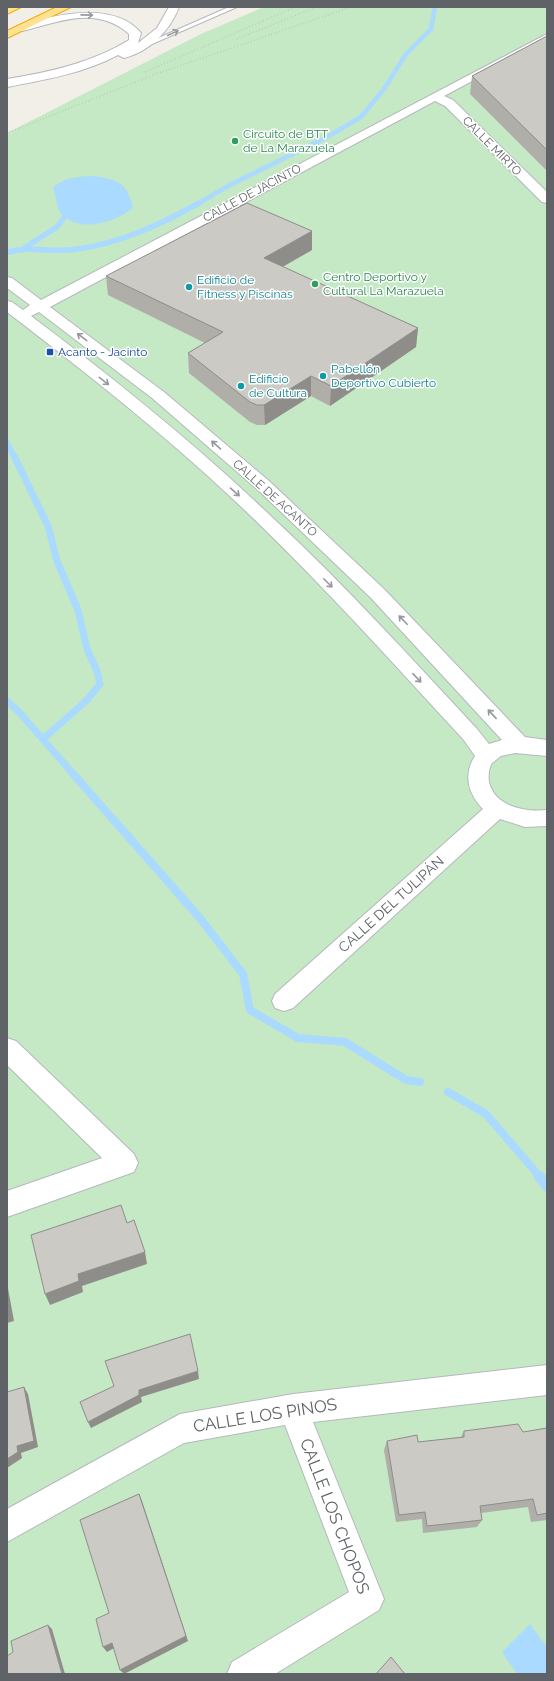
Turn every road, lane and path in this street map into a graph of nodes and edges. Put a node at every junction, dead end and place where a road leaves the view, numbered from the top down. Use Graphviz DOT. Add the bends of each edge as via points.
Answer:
graph roads {
  1 [pos="16,7"];
  2 [pos="66,7"];
  3 [pos="174,7"];
  4 [pos="234,7"];
  5 [pos="7,11"];
  6 [pos="22,28"];
  7 [pos="7,35"];
  8 [pos="547,37"];
  9 [pos="137,49"];
  10 [pos="7,83"];
  11 [pos="7,88"];
  12 [pos="435,97"];
  13 [pos="547,199"];
  14 [pos="7,281"];
  15 [pos="40,306"];
  16 [pos="14,310"];
  17 [pos="518,743"];
  18 [pos="547,748"];
  19 [pos="486,756"];
  20 [pos="498,808"];
  21 [pos="545,820"];
  22 [pos="284,1001"];
  23 [pos="7,1049"];
  24 [pos="7,1204"];
  25 [pos="547,1380"];
  26 [pos="293,1409"];
  27 [pos="7,1526"];
  28 [pos="244,1674"];
  1 -- 5 [label="highway"];
  2 -- 6 [label="highway"];
  3 -- 9 [label="street" via="171,19 162,31"];
  9 -- 4 [label="lane, one-way"];
  6 -- 7 [label="highway"];
  6 -- 10 [label="street, one-way" via="70,15 88,15 118,20 129,26 134,33 134,41 120,51 92,62 57,73"];
  8 -- 12 [label="street, CALLE DE JACINTO"];
  9 -- 11 [label="street" via="106,64"];
  12 -- 13 [label="street, CALLE MIRTO" via="449,103"];
  12 -- 15 [label="street, CALLE DE JACINTO"];
  14 -- 15 [label="street, CALLE DE ACANTO"];
  15 -- 16 [label="street, CALLE DE JACINTO"];
  17 -- 15 [label="street, CALLE DE ACANTO, one-way" via="378,594 263,485 158,395"];
  16 -- 19 [label="street, CALLE DE ACANTO, one-way" via="133,403 240,496 349,605 470,734"];
  17 -- 18 [label="street"];
  17 -- 19 [label="street" via="500,748"];
  19 -- 20 [label="street" via="480,766 478,777 487,799"];
  20 -- 21 [label="street" via="526,819"];
  20 -- 22 [label="street, CALLE DEL TULIPÁN"];
  23 -- 24 [label="street" via="125,1163"];
  25 -- 26 [label="street, CALLE LOS PINOS"];
  26 -- 27 [label="street, CALLE LOS PINOS" via="180,1429"];
  26 -- 28 [label="street, CALLE LOS CHOPOS" via="368,1599"];
}
